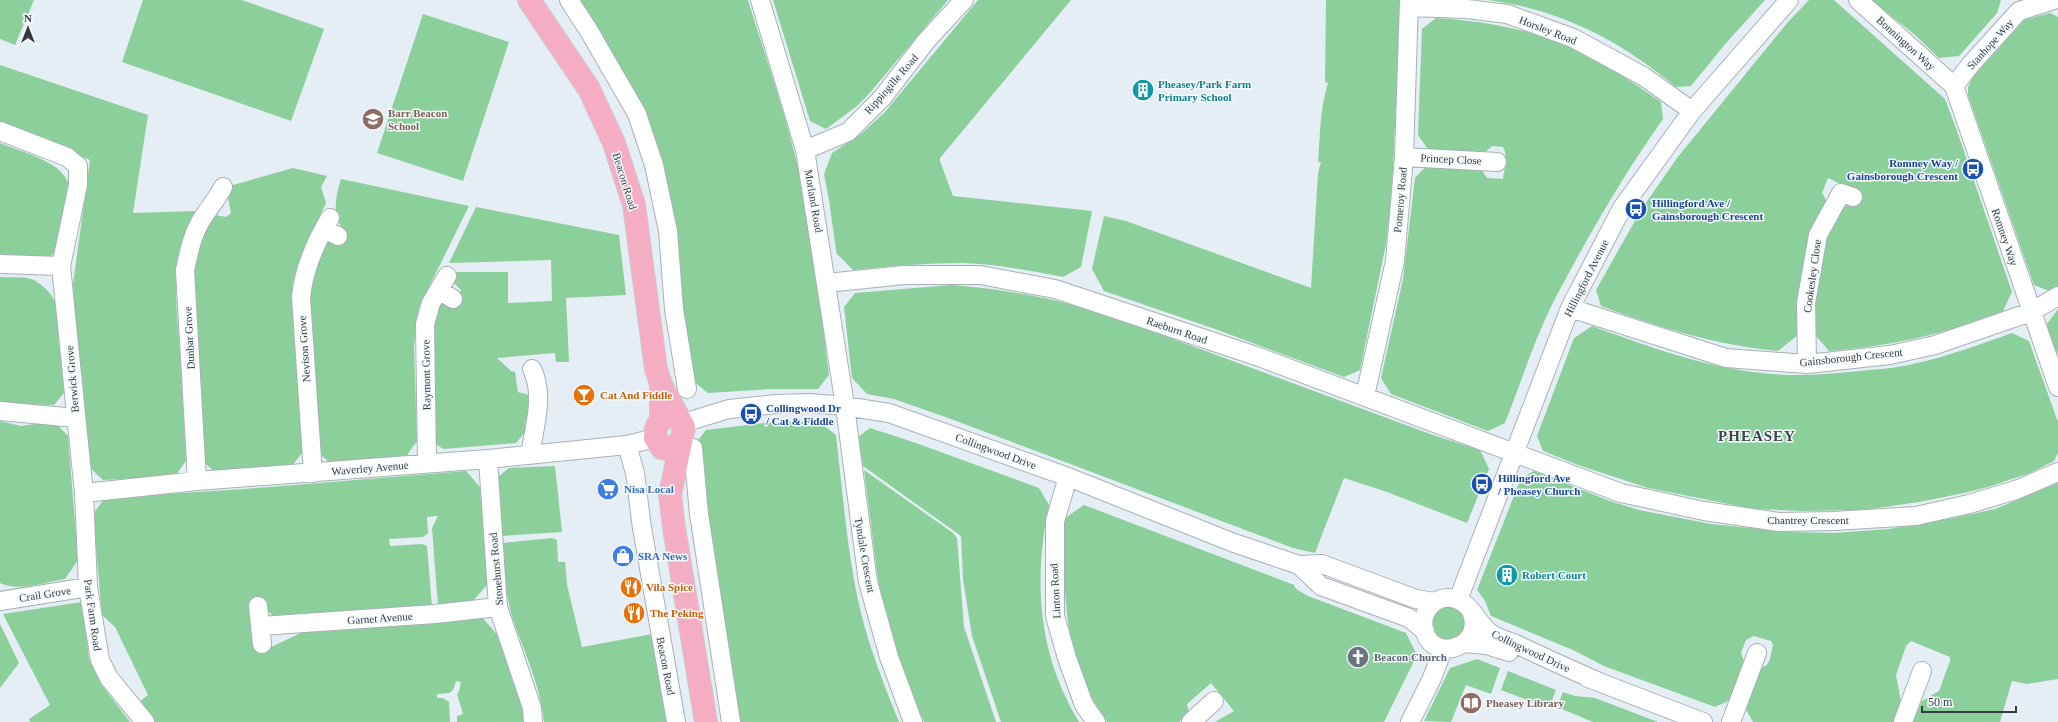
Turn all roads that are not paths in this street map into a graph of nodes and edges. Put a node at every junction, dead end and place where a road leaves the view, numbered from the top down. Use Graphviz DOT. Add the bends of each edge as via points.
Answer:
graph roads {
  1 [pos="529,0"];
  2 [pos="569,0"];
  3 [pos="760,0"];
  4 [pos="964,0"];
  5 [pos="1789,0"];
  6 [pos="1858,0"];
  7 [pos="2054,0"];
  8 [pos="1409,3"];
  9 [pos="2016,5"];
  10 [pos="1954,86"];
  11 [pos="1692,111"];
  12 [pos="0,132"];
  13 [pos="805,150"];
  14 [pos="1404,157"];
  15 [pos="1497,162"];
  16 [pos="1841,192"];
  17 [pos="221,200"];
  18 [pos="330,228"];
  19 [pos="0,264"];
  20 [pos="61,266"];
  21 [pos="827,283"];
  22 [pos="446,288"];
  23 [pos="2058,296"];
  24 [pos="1570,308"];
  25 [pos="2031,312"];
  26 [pos="1807,364"];
  27 [pos="532,369"];
  28 [pos="2058,387"];
  29 [pos="687,389"];
  30 [pos="1364,396"];
  31 [pos="845,406"];
  32 [pos="0,411"];
  33 [pos="76,418"];
  34 [pos="673,434"];
  35 [pos="627,445"];
  36 [pos="1514,451"];
  37 [pos="530,455"];
  38 [pos="488,460"];
  39 [pos="427,463"];
  40 [pos="2058,472"];
  41 [pos="313,473"];
  42 [pos="1068,477"];
  43 [pos="197,481"];
  44 [pos="84,493"];
  45 [pos="1299,565"];
  46 [pos="88,587"];
  47 [pos="0,600"];
  48 [pos="1434,602"];
  49 [pos="258,606"];
  50 [pos="1465,606"];
  51 [pos="498,607"];
  52 [pos="261,626"];
  53 [pos="1424,631"];
  54 [pos="1465,643"];
  55 [pos="262,644"];
  56 [pos="1443,648"];
  57 [pos="1758,653"];
  58 [pos="1922,671"];
  59 [pos="1599,682"];
  60 [pos="1214,701"];
  61 [pos="145,722"];
  62 [pos="533,722"];
  63 [pos="676,722"];
  64 [pos="706,722"];
  65 [pos="731,722"];
  66 [pos="913,722"];
  67 [pos="1096,722"];
  68 [pos="1191,722"];
  69 [pos="1410,722"];
  70 [pos="1703,722"];
  71 [pos="1731,722"];
  72 [pos="1903,722"];
  1 -- 34 [label="main road, Beacon Road" via="589,89 614,143 634,205 655,361"];
  2 -- 29 [label="street" via="639,121 654,165 668,231 671,310"];
  3 -- 13 [label="street, Morland Road"];
  4 -- 13 [label="street, Rippingille Road" via="882,98 848,132"];
  5 -- 11 [label="street, Hillingford Avenue"];
  6 -- 10 [label="street, Bonnington Way"];
  7 -- 9 [label="street, Stanhope Way"];
  8 -- 11 [label="street, Horsley Road" via="1507,14 1573,38 1643,76"];
  8 -- 14 [label="street, Pomeroy Road"];
  9 -- 10 [label="street, Stanhope Way"];
  10 -- 25 [label="street, Romney Way"];
  11 -- 24 [label="street, Hillingford Avenue" via="1622,208"];
  12 -- 20 [label="street, Berwick Grove" via="67,157 78,166 78,185"];
  13 -- 21 [label="street, Morland Road"];
  14 -- 15 [label="street, Princep Close"];
  14 -- 30 [label="street, Pomeroy Road" via="1394,261"];
  16 -- 26 [label="street, Cookesley Close" via="1818,235 1806,303"];
  17 -- 43 [label="street, Dunbar Grove" via="202,219 190,245 185,270"];
  18 -- 41 [label="street, Nevison Grove" via="309,258 301,297"];
  19 -- 20 [label="street"];
  20 -- 33 [label="street, Berwick Grove"];
  21 -- 30 [label="street, Raeburn Road" via="904,275 980,275 1055,289 1252,355"];
  21 -- 31 [label="street, Morland Road"];
  22 -- 39 [label="street, Raymont Grove" via="430,303 425,324"];
  23 -- 25 [label="street, Gainsborough Crescent"];
  24 -- 26 [label="street, Gainsborough Crescent" via="1726,358"];
  24 -- 36 [label="street, Hillingford Avenue"];
  25 -- 26 [label="street, Gainsborough Crescent" via="1935,345 1890,355"];
  25 -- 28 [label="street, Romney Way"];
  27 -- 37 [label="street" via="537,380 538,399"];
  30 -- 36 [label="street, Raeburn Road"];
  31 -- 34 [label="street, Collingwood Drive" via="810,403 729,409"];
  31 -- 42 [label="street, Collingwood Drive" via="889,413"];
  31 -- 66 [label="street, Tyndale Crescent" via="868,582 889,658"];
  32 -- 33 [label="street"];
  33 -- 44 [label="street, Berwick Grove"];
  34 -- 35 [label="street, Waverley Avenue"];
  34 -- 64 [label="main road, Beacon Road" via="671,484 674,528"];
  34 -- 65 [label="street, Beacon Road" via="698,508"];
  35 -- 37 [label="street, Waverley Avenue"];
  35 -- 63 [label="street, Beacon Road" via="635,473 643,536"];
  36 -- 40 [label="street, Chantrey Crescent" via="1621,493 1704,511 1779,522 1916,516 2016,490"];
  36 -- 50 [label="street, Hillingford Avenue"];
  37 -- 38 [label="street, Waverley Avenue"];
  38 -- 39 [label="street, Waverley Avenue"];
  38 -- 51 [label="street, Stonehurst Road"];
  39 -- 41 [label="street, Waverley Avenue"];
  41 -- 43 [label="street, Waverley Avenue"];
  42 -- 45 [label="street, Collingwood Drive"];
  42 -- 67 [label="street, Linton Road" via="1055,521 1055,616 1084,705"];
  43 -- 44 [label="street, Waverley Avenue"];
  44 -- 46 [label="street, Park Farm Road"];
  45 -- 48 [label="street, Collingwood Drive" via="1322,564 1416,599"];
  45 -- 53 [label="street, Collingwood Drive" via="1321,586 1409,618"];
  46 -- 47 [label="street, Crail Grove"];
  46 -- 61 [label="street, Park Farm Road" via="100,660 109,678"];
  48 -- 50 [label="street, Collingwood Drive" via="1444,598"];
  48 -- 53 [label="street" via="1424,616"];
  49 -- 52 [label="street"];
  50 -- 54 [label="street" via="1474,622"];
  50 -- 59 [label="street, Collingwood Drive" via="1488,632"];
  51 -- 52 [label="street, Garnet Avenue"];
  51 -- 62 [label="street, Stonehurst Road" via="532,708"];
  52 -- 55 [label="street"];
  53 -- 56 [label="street, Collingwood Drive" via="1430,641"];
  54 -- 56 [label="street, Collingwood Drive" via="1455,648"];
  54 -- 59 [label="street, Collingwood Drive" via="1486,645"];
  56 -- 69 [label="street" via="1432,678"];
  57 -- 71 [label="street"];
  58 -- 72 [label="street"];
  59 -- 70 [label="street, Collingwood Drive"];
  60 -- 68 [label="street"];
}
